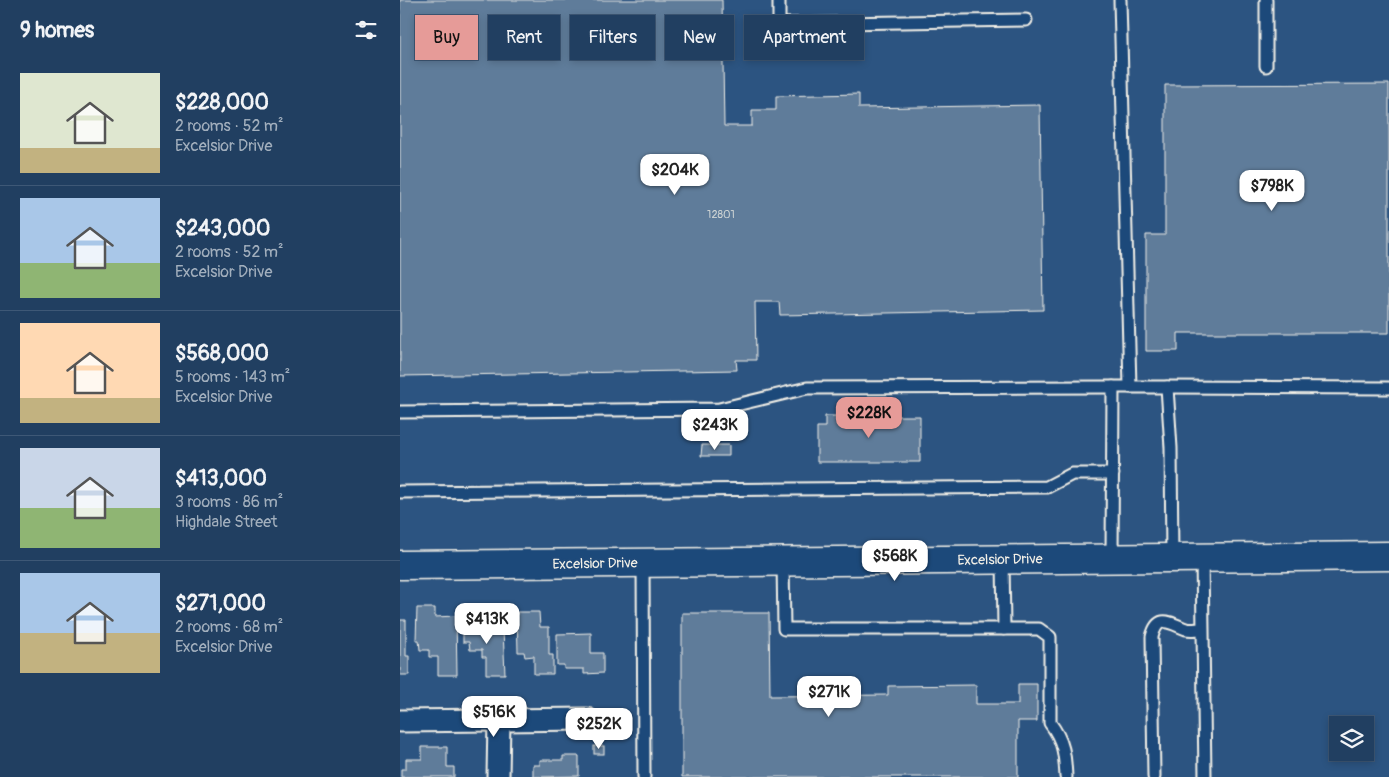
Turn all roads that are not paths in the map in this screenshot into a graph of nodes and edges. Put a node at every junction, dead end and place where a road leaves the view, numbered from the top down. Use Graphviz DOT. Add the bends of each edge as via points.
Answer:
graph roads {
  1 [pos="779,0"];
  2 [pos="1120,0"];
  3 [pos="1266,0"];
  4 [pos="1026,20"];
  5 [pos="1266,66"];
  6 [pos="1113,387"];
  7 [pos="1130,387"];
  8 [pos="1167,387"];
  9 [pos="1389,388"];
  10 [pos="400,412"];
  11 [pos="1113,474"];
  12 [pos="400,492"];
  13 [pos="1389,556"];
  14 [pos="1112,557"];
  15 [pos="1172,557"];
  16 [pos="1202,558"];
  17 [pos="1003,559"];
  18 [pos="643,562"];
  19 [pos="783,562"];
  20 [pos="400,565"];
  21 [pos="1004,629"];
  22 [pos="1202,629"];
  23 [pos="587,719"];
  24 [pos="499,720"];
  25 [pos="400,721"];
  26 [pos="498,777"];
  27 [pos="644,777"];
  28 [pos="1066,777"];
  29 [pos="1154,777"];
  30 [pos="1205,777"];
  1 -- 4 [label="lane" via="779,24"];
  2 -- 7 [label="lane"];
  3 -- 5 [label="lane"];
  6 -- 7 [label="lane"];
  6 -- 10 [label="lane" via="807,388 719,409"];
  6 -- 11 [label="lane"];
  7 -- 8 [label="lane"];
  8 -- 9 [label="lane"];
  8 -- 15 [label="lane"];
  11 -- 12 [label="lane" via="1072,474 1047,487"];
  11 -- 14 [label="lane"];
  13 -- 16 [label="main road, Excelsior Drive"];
  14 -- 15 [label="main road, Excelsior Drive"];
  14 -- 17 [label="main road, Excelsior Drive"];
  15 -- 16 [label="main road, Excelsior Drive"];
  16 -- 22 [label="lane"];
  17 -- 19 [label="main road, Excelsior Drive"];
  17 -- 21 [label="lane"];
  18 -- 19 [label="main road, Excelsior Drive"];
  18 -- 20 [label="main road, Excelsior Drive"];
  18 -- 27 [label="lane"];
  19 -- 21 [label="lane" via="784,629"];
  21 -- 28 [label="lane" via="1039,630 1050,637 1050,724 1064,748"];
  22 -- 29 [label="lane" via="1187,630 1174,622 1161,622 1152,637"];
  22 -- 30 [label="lane"];
  23 -- 24 [label="street"];
  24 -- 25 [label="street"];
  24 -- 26 [label="street"];
}
